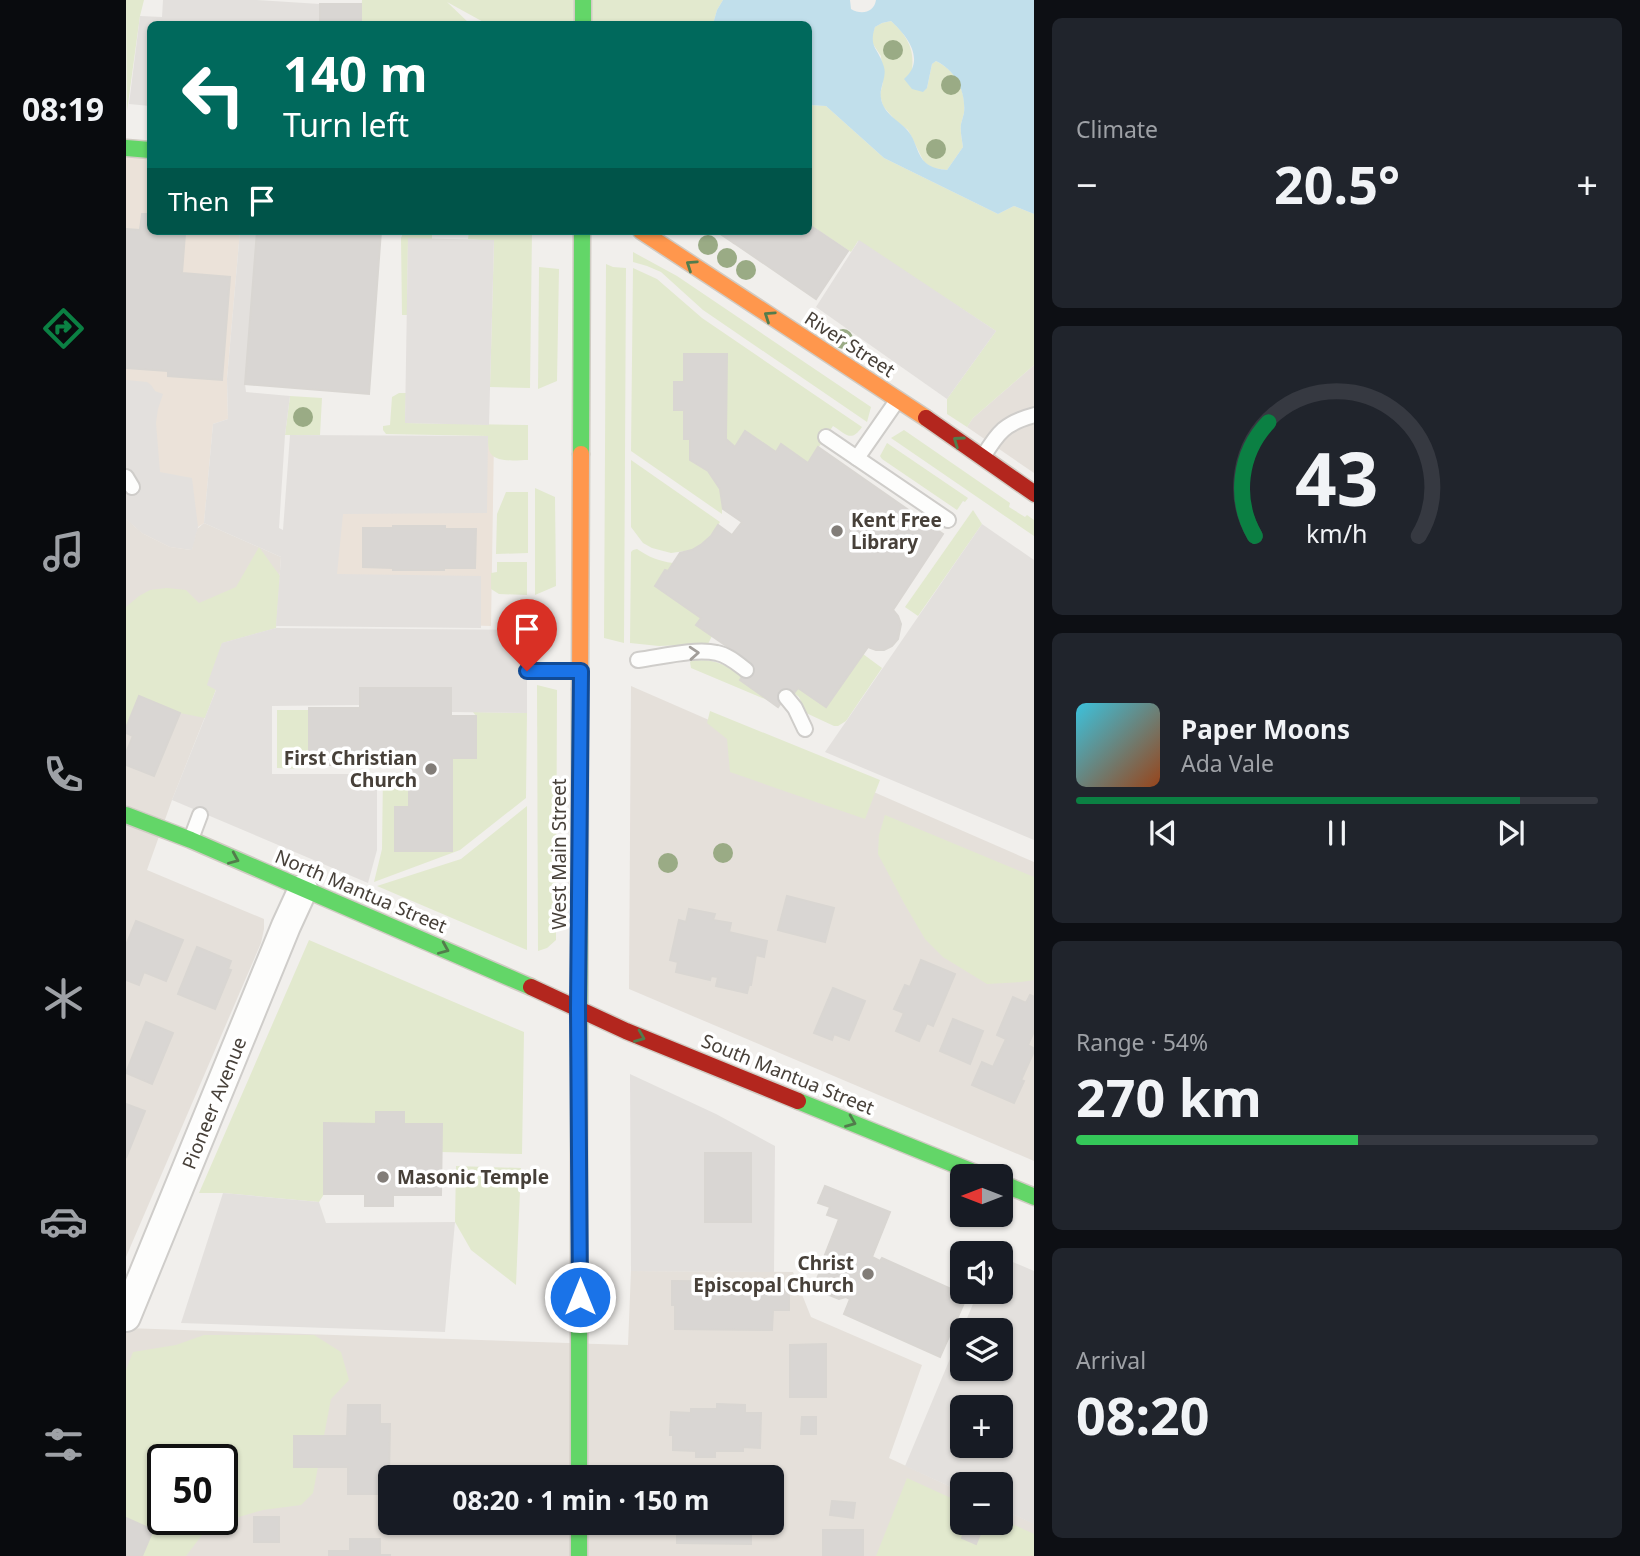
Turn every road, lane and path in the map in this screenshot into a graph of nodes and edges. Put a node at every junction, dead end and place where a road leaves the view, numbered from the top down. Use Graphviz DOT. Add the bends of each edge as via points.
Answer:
graph roads {
  1 [pos="583,0"];
  2 [pos="583,21"];
  3 [pos="126,148"];
  4 [pos="147,150"];
  5 [pos="582,235"];
  6 [pos="647,235"];
  7 [pos="897,400"];
  8 [pos="1034,406"];
  9 [pos="1034,415"];
  10 [pos="1016,420"];
  11 [pos="826,437"];
  12 [pos="857,458"];
  13 [pos="983,458"];
  14 [pos="1034,494"];
  15 [pos="948,520"];
  16 [pos="638,660"];
  17 [pos="746,670"];
  18 [pos="527,671"];
  19 [pos="581,671"];
  20 [pos="786,697"];
  21 [pos="805,729"];
  22 [pos="126,815"];
  23 [pos="200,815"];
  24 [pos="191,841"];
  25 [pos="303,889"];
  26 [pos="578,1009"];
  27 [pos="953,1164"];
  28 [pos="1013,1188"];
  29 [pos="1034,1197"];
  30 [pos="126,1317"];
  31 [pos="579,1465"];
  32 [pos="579,1535"];
  33 [pos="579,1556"];
  1 -- 2 [label="main road"];
  3 -- 4 [label="main road"];
  5 -- 19 [label="main road, West Main Street"];
  7 -- 6 [label="main road, River Street, one-way"];
  7 -- 12 [label="lane"];
  13 -- 7 [label="main road, River Street, one-way"];
  8 -- 10 [label="lane"];
  9 -- 10 [label="lane"];
  10 -- 13 [label="lane" via="996,436"];
  11 -- 12 [label="lane"];
  12 -- 15 [label="lane"];
  13 -- 14 [label="main road, River Street"];
  16 -- 17 [label="lane, one-way" via="718,653"];
  18 -- 19 [label="lane"];
  19 -- 26 [label="main road, West Main Street"];
  20 -- 21 [label="lane"];
  22 -- 24 [label="main road, North Mantua Street"];
  23 -- 24 [label="lane"];
  24 -- 25 [label="main road, North Mantua Street, one-way"];
  25 -- 26 [label="main road, North Mantua Street, one-way"];
  25 -- 30 [label="street, Pioneer Avenue"];
  26 -- 27 [label="main road, South Mantua Street, one-way"];
  26 -- 31 [label="main road, West Main Street"];
  28 -- 29 [label="main road"];
  32 -- 33 [label="main road"];
}
